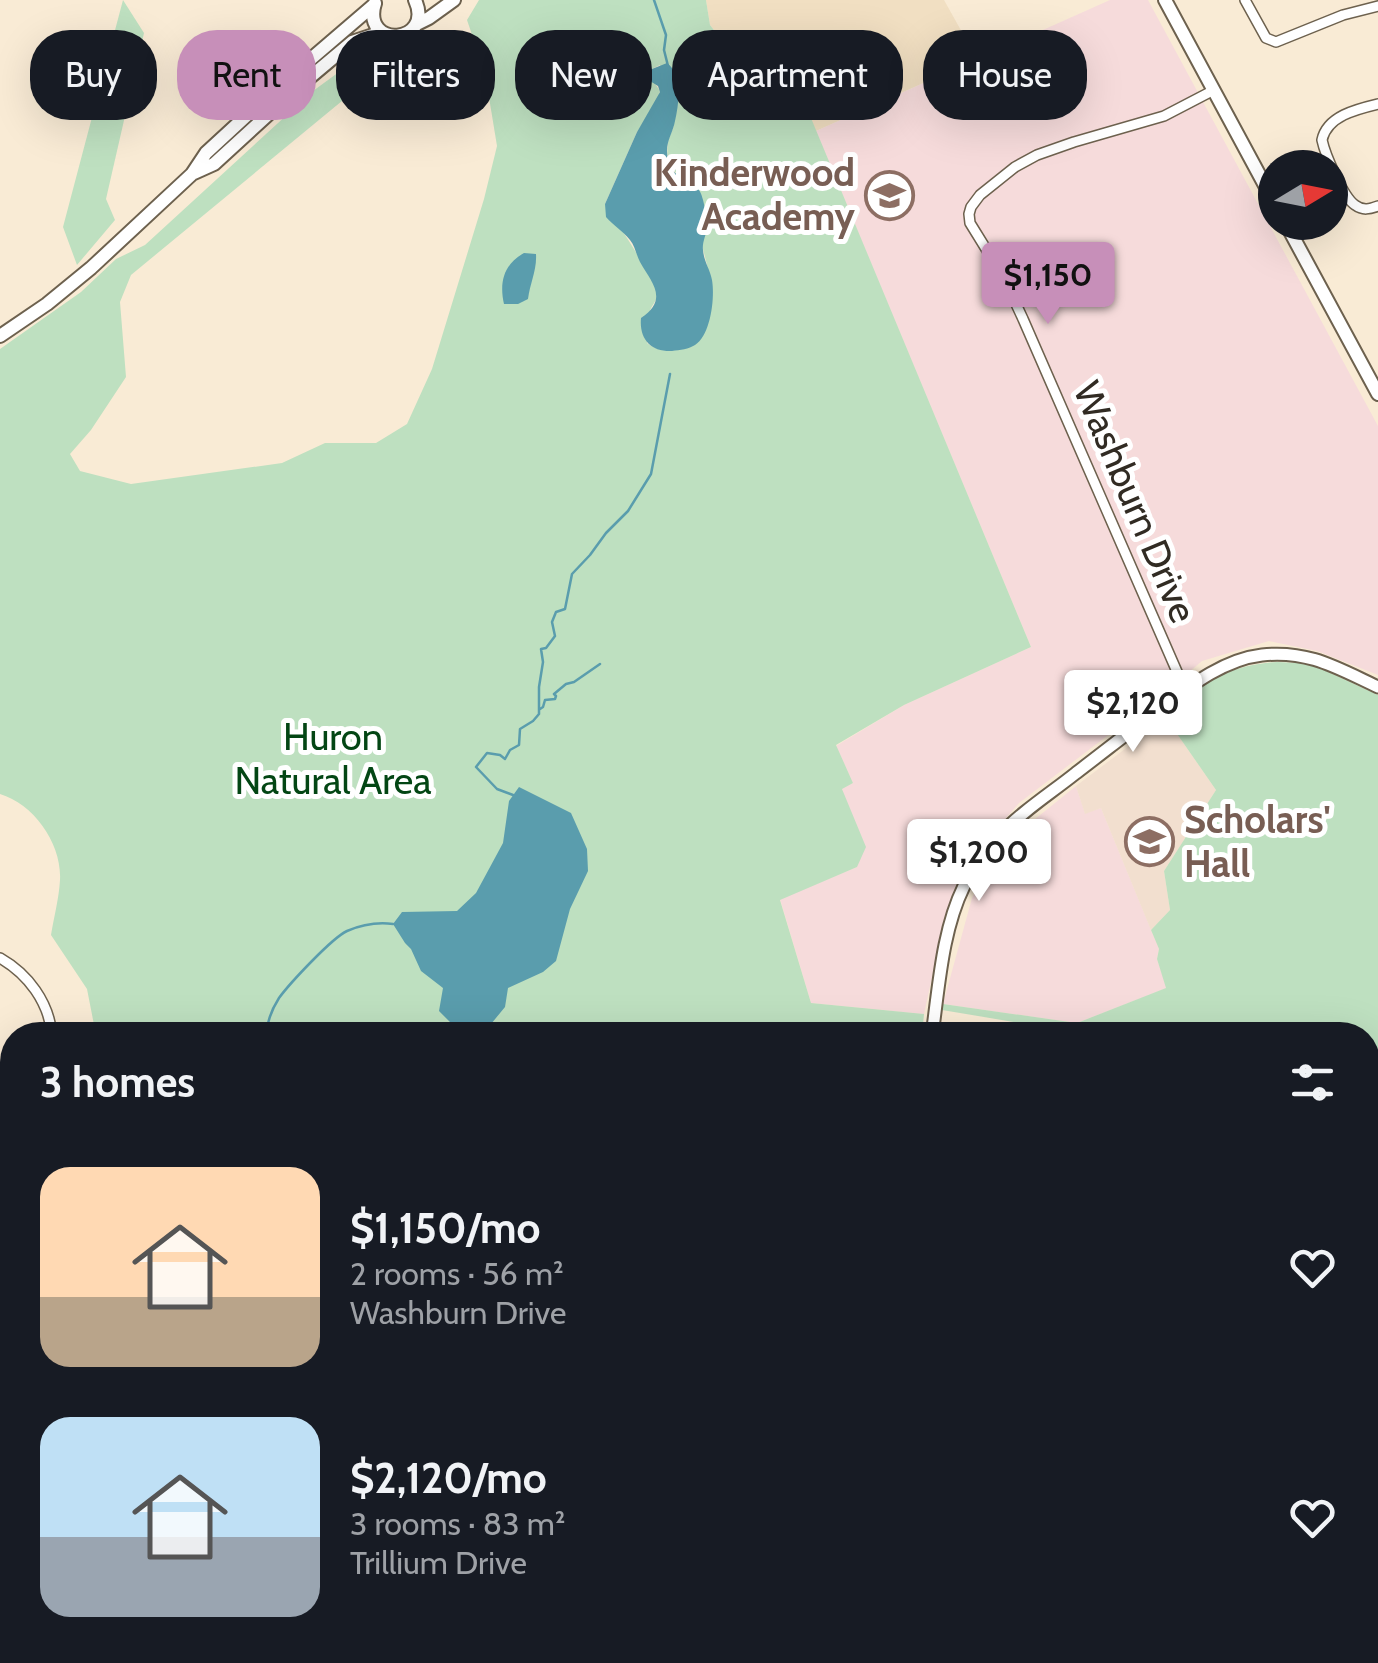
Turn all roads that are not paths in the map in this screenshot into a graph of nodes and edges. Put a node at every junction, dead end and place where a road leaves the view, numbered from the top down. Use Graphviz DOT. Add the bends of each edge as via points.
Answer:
graph roads {
  1 [pos="415,0"];
  2 [pos="454,0"];
  3 [pos="1166,0"];
  4 [pos="1245,0"];
  5 [pos="372,1"];
  6 [pos="1378,6"];
  7 [pos="417,24"];
  8 [pos="381,30"];
  9 [pos="411,30"];
  10 [pos="336,55"];
  11 [pos="1214,90"];
  12 [pos="1378,104"];
  13 [pos="1258,172"];
  14 [pos="192,174"];
  15 [pos="1378,206"];
  16 [pos="1295,240"];
  17 [pos="0,336"];
  18 [pos="1378,394"];
  19 [pos="1378,686"];
  20 [pos="1184,690"];
  21 [pos="0,958"];
  22 [pos="50,1022"];
  23 [pos="934,1022"];
  1 -- 7 [label="main road"];
  2 -- 7 [label="main road"];
  3 -- 11 [label="main road"];
  4 -- 6 [label="street" via="1266,38 1276,42"];
  5 -- 8 [label="main road"];
  5 -- 14 [label="main road" via="206,153"];
  7 -- 9 [label="main road"];
  10 -- 14 [label="main road" via="214,164"];
  11 -- 13 [label="main road"];
  11 -- 20 [label="street, Washburn Drive" via="1164,116 1037,155 980,195 969,214 1024,319"];
  12 -- 15 [label="street" via="1330,123 1322,140 1349,199 1367,210"];
  14 -- 17 [label="main road" via="91,268"];
  16 -- 18 [label="main road"];
  19 -- 20 [label="street" via="1314,657 1289,654 1231,663"];
  20 -- 23 [label="street" via="1016,820 984,854 954,911"];
  21 -- 22 [label="street" via="28,978"];
}
